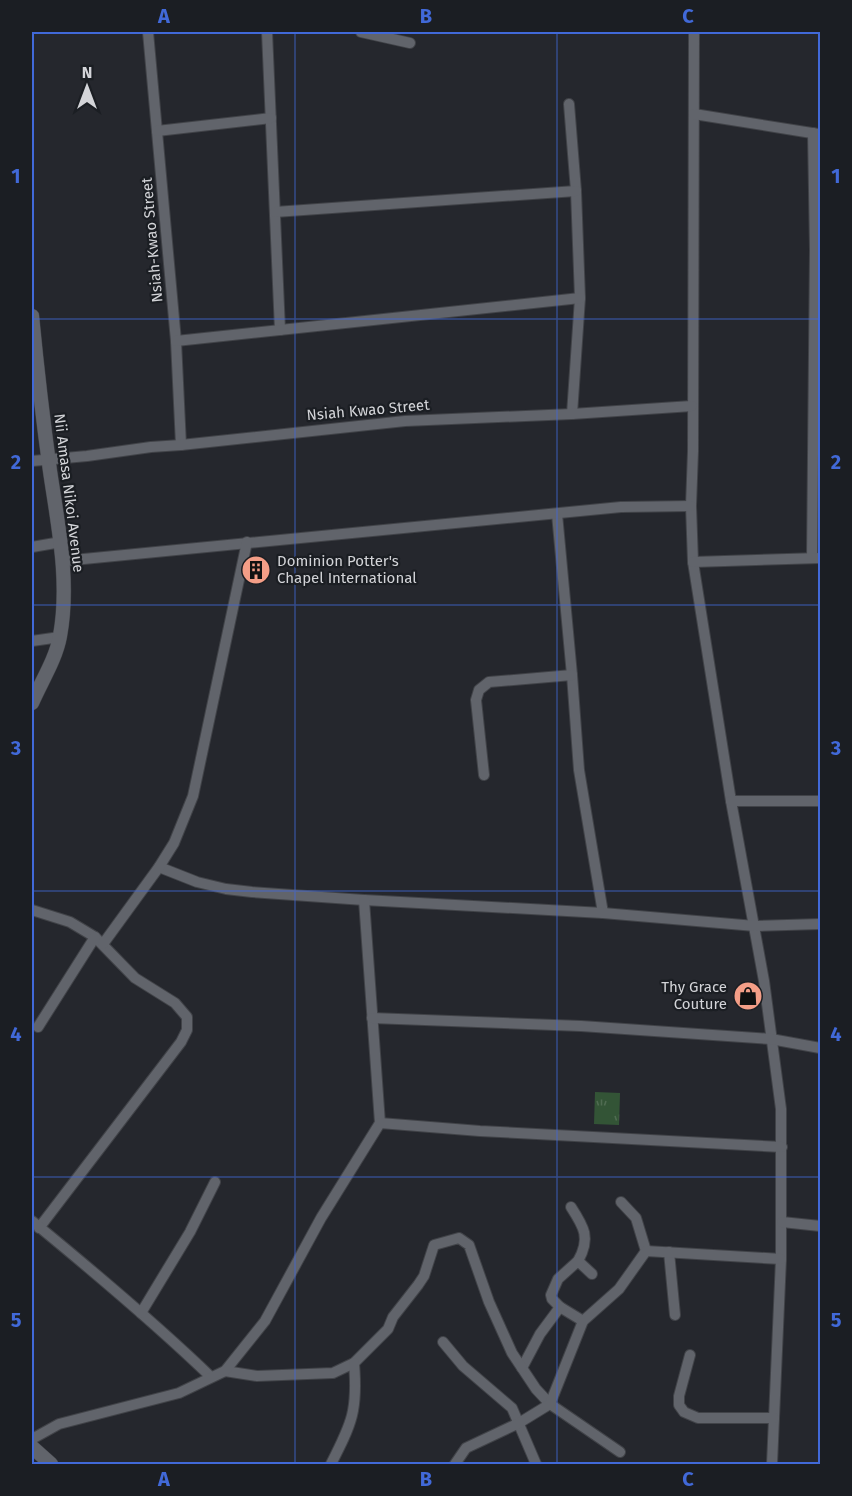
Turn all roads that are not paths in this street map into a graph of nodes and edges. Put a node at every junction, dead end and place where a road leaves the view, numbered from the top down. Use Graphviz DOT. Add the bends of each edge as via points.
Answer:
graph roads {
  1 [pos="148,32"];
  2 [pos="267,32"];
  3 [pos="361,32"];
  4 [pos="694,32"];
  5 [pos="410,43"];
  6 [pos="569,104"];
  7 [pos="694,114"];
  8 [pos="271,118"];
  9 [pos="157,131"];
  10 [pos="817,133"];
  11 [pos="576,191"];
  12 [pos="275,212"];
  13 [pos="818,250"];
  14 [pos="580,298"];
  15 [pos="32,316"];
  16 [pos="280,330"];
  17 [pos="176,341"];
  18 [pos="692,406"];
  19 [pos="37,414"];
  20 [pos="572,414"];
  21 [pos="181,445"];
  22 [pos="49,459"];
  23 [pos="32,461"];
  24 [pos="690,506"];
  25 [pos="557,514"];
  26 [pos="61,542"];
  27 [pos="247,542"];
  28 [pos="32,547"];
  29 [pos="816,558"];
  30 [pos="63,561"];
  31 [pos="693,562"];
  32 [pos="60,637"];
  33 [pos="32,641"];
  34 [pos="573,675"];
  35 [pos="32,703"];
  36 [pos="484,775"];
  37 [pos="731,801"];
  38 [pos="820,801"];
  39 [pos="159,867"];
  40 [pos="363,900"];
  41 [pos="32,910"];
  42 [pos="603,913"];
  43 [pos="820,924"];
  44 [pos="755,926"];
  45 [pos="99,940"];
  46 [pos="372,1018"];
  47 [pos="38,1028"];
  48 [pos="771,1039"];
  49 [pos="820,1048"];
  50 [pos="380,1123"];
  51 [pos="782,1147"];
  52 [pos="216,1182"];
  53 [pos="621,1202"];
  54 [pos="571,1207"];
  55 [pos="782,1222"];
  56 [pos="35,1225"];
  57 [pos="820,1226"];
  58 [pos="646,1251"];
  59 [pos="669,1252"];
  60 [pos="782,1259"];
  61 [pos="578,1261"];
  62 [pos="592,1274"];
  63 [pos="560,1307"];
  64 [pos="141,1313"];
  65 [pos="675,1315"];
  66 [pos="583,1321"];
  67 [pos="443,1342"];
  68 [pos="690,1354"];
  69 [pos="354,1363"];
  70 [pos="522,1368"];
  71 [pos="225,1371"];
  72 [pos="211,1377"];
  73 [pos="550,1404"];
  74 [pos="774,1418"];
  75 [pos="519,1423"];
  76 [pos="32,1439"];
  77 [pos="32,1447"];
  78 [pos="620,1452"];
  79 [pos="51,1464"];
  80 [pos="331,1464"];
  81 [pos="455,1464"];
  82 [pos="536,1464"];
  83 [pos="772,1464"];
  1 -- 9 [label="street, Nsiah-Kwao Street"];
  2 -- 8 [label="street"];
  3 -- 5 [label="street"];
  4 -- 7 [label="street"];
  6 -- 11 [label="street"];
  7 -- 10 [label="street"];
  7 -- 18 [label="street"];
  8 -- 9 [label="street"];
  8 -- 12 [label="street"];
  9 -- 17 [label="street, Nsiah-Kwao Street"];
  10 -- 13 [label="street"];
  11 -- 12 [label="street"];
  11 -- 14 [label="street"];
  12 -- 16 [label="street"];
  13 -- 29 [label="street"];
  14 -- 16 [label="street"];
  14 -- 20 [label="street"];
  15 -- 19 [label="street, Nii Amasa Nikoi Avenue"];
  16 -- 17 [label="street"];
  17 -- 21 [label="street, Nsiah-Kwao Street"];
  18 -- 20 [label="street, Nsiah Kwao Street"];
  18 -- 24 [label="street"];
  19 -- 22 [label="street, Nii Amasa Nikoi Avenue"];
  20 -- 21 [label="street, Nsiah Kwao Street" via="405,421"];
  21 -- 22 [label="street, Nsiah Kwao Street"];
  22 -- 23 [label="street, Nsiah Kwao Street"];
  22 -- 26 [label="street, Nii Amasa Nikoi Avenue"];
  24 -- 25 [label="street" via="621,507"];
  24 -- 31 [label="street"];
  25 -- 27 [label="street"];
  25 -- 34 [label="street"];
  26 -- 28 [label="street"];
  26 -- 30 [label="street, Nii Amasa Nikoi Avenue"];
  27 -- 30 [label="street"];
  27 -- 39 [label="street" via="193,796 174,843"];
  29 -- 31 [label="street"];
  30 -- 32 [label="street, Nii Amasa Nikoi Avenue"];
  31 -- 37 [label="street"];
  32 -- 33 [label="street"];
  32 -- 35 [label="street, Nii Amasa Nikoi Avenue"];
  34 -- 36 [label="street" via="489,682 479,690 476,700"];
  34 -- 42 [label="street" via="579,770"];
  37 -- 38 [label="street"];
  37 -- 44 [label="street"];
  39 -- 40 [label="street" via="226,889"];
  39 -- 45 [label="street"];
  40 -- 42 [label="street"];
  40 -- 46 [label="street"];
  41 -- 45 [label="street" via="70,922"];
  42 -- 44 [label="street"];
  43 -- 44 [label="street"];
  44 -- 48 [label="street"];
  45 -- 47 [label="street"];
  45 -- 56 [label="street" via="135,978 176,1003 187,1017 187,1030"];
  46 -- 48 [label="street"];
  46 -- 50 [label="street"];
  48 -- 49 [label="street"];
  48 -- 51 [label="street" via="780,1090"];
  50 -- 51 [label="street"];
  50 -- 71 [label="street" via="321,1218 265,1321"];
  51 -- 55 [label="street"];
  52 -- 64 [label="street"];
  53 -- 58 [label="street" via="636,1218"];
  54 -- 61 [label="street" via="585,1236"];
  55 -- 57 [label="street"];
  55 -- 60 [label="street"];
  56 -- 64 [label="street"];
  58 -- 59 [label="street"];
  58 -- 66 [label="street" via="619,1289"];
  59 -- 60 [label="street"];
  59 -- 65 [label="street"];
  60 -- 74 [label="street"];
  61 -- 62 [label="street"];
  61 -- 63 [label="street" via="558,1278 551,1295"];
  63 -- 66 [label="street"];
  63 -- 70 [label="street"];
  64 -- 72 [label="street"];
  66 -- 73 [label="street"];
  67 -- 75 [label="street" via="463,1366 512,1408"];
  68 -- 74 [label="street" via="679,1395 684,1412 698,1418"];
  69 -- 70 [label="street" via="387,1329 418,1285 434,1245 459,1238 469,1245 489,1302"];
  69 -- 71 [label="street" via="333,1372 257,1376"];
  69 -- 80 [label="street" via="357,1395 352,1418"];
  70 -- 73 [label="street"];
  71 -- 72 [label="street"];
  72 -- 76 [label="street" via="178,1393 59,1424"];
  73 -- 75 [label="street"];
  73 -- 78 [label="street"];
  74 -- 83 [label="street"];
  75 -- 81 [label="street" via="466,1448"];
  75 -- 82 [label="street"];
  77 -- 79 [label="street"];
}
